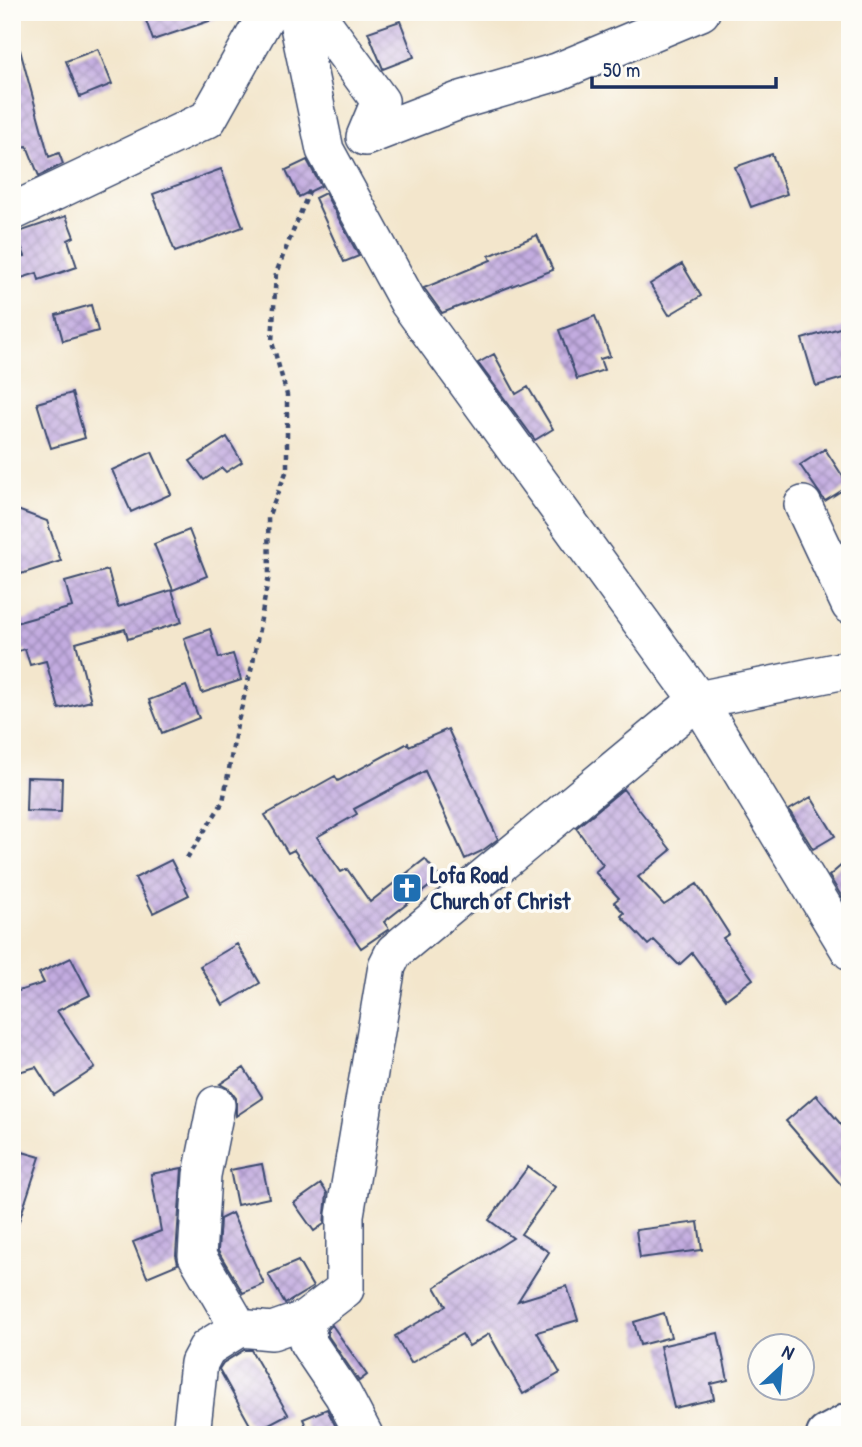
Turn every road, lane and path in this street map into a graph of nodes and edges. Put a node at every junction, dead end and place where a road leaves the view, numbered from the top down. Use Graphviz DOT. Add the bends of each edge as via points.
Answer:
graph roads {
  1 [pos="268,12"];
  2 [pos="296,12"];
  3 [pos="315,12"];
  4 [pos="701,12"];
  5 [pos="325,150"];
  6 [pos="12,212"];
  7 [pos="803,505"];
  8 [pos="850,605"];
  9 [pos="850,670"];
  10 [pos="698,700"];
  11 [pos="187,858"];
  12 [pos="850,951"];
  13 [pos="216,1105"];
  14 [pos="306,1318"];
  15 [pos="239,1328"];
  16 [pos="850,1422"];
  17 [pos="191,1435"];
  18 [pos="364,1435"];
  19 [pos="826,1435"];
  1 -- 6 [label="street" via="208,119"];
  2 -- 5 [label="street"];
  3 -- 4 [label="street" via="380,101 365,137 461,100 557,72"];
  5 -- 10 [label="street" via="408,302"];
  5 -- 11 [label="path" via="276,273 272,342 287,395 287,470 268,517 269,575 253,662 223,802"];
  7 -- 8 [label="street"];
  9 -- 10 [label="street"];
  10 -- 12 [label="street"];
  10 -- 14 [label="street" via="394,952 387,966 345,1216 345,1289"];
  13 -- 15 [label="street" via="202,1175 197,1256"];
  14 -- 15 [label="street" via="272,1331"];
  14 -- 18 [label="street" via="308,1343"];
  15 -- 17 [label="street" via="208,1348 199,1363"];
  16 -- 19 [label="main road"];
}
